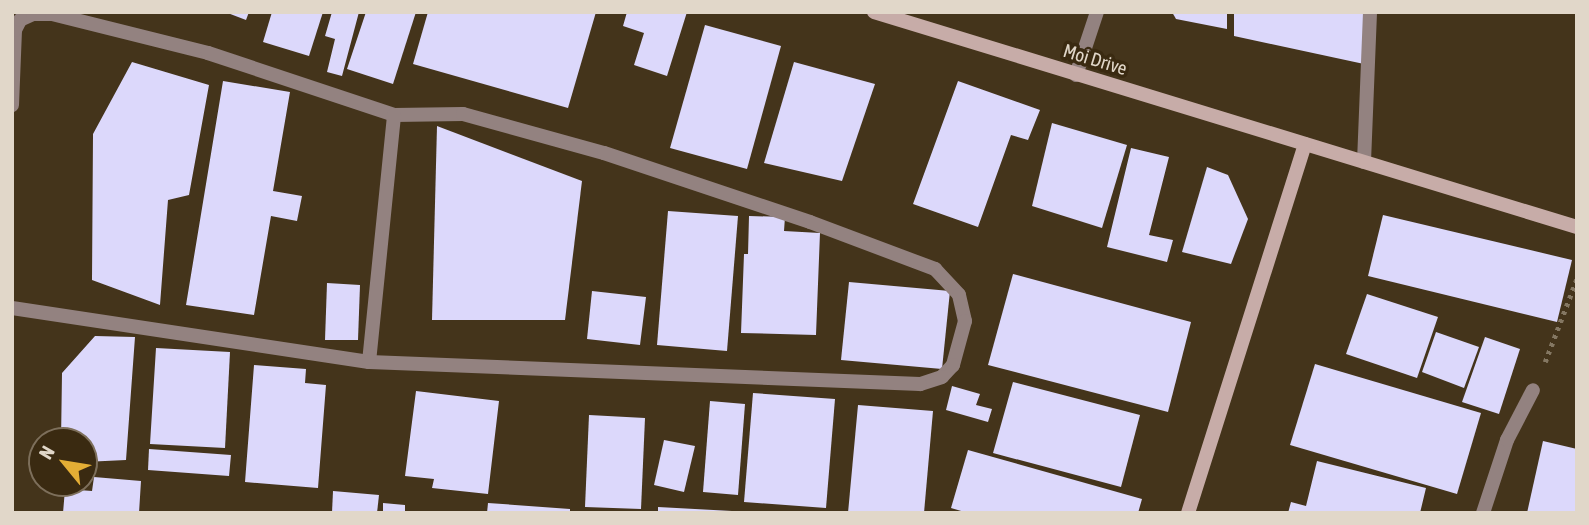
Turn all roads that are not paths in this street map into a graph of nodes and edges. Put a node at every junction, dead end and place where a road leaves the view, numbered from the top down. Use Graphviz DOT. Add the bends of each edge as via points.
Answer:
graph roads {
  1 [pos="874,12"];
  2 [pos="1097,12"];
  3 [pos="1370,12"];
  4 [pos="1076,75"];
  5 [pos="12,106"];
  6 [pos="394,115"];
  7 [pos="1305,144"];
  8 [pos="1364,162"];
  9 [pos="1577,227"];
  10 [pos="12,308"];
  11 [pos="369,362"];
  12 [pos="1534,390"];
  13 [pos="1188,513"];
  14 [pos="1483,513"];
  1 -- 4 [label="street, Moi Drive"];
  2 -- 4 [label="street"];
  3 -- 8 [label="street"];
  4 -- 7 [label="street, Moi Drive"];
  5 -- 6 [label="street" via="15,30 20,20 52,14 208,53"];
  6 -- 11 [label="street"];
  6 -- 11 [label="street" via="463,114 604,153 810,222 935,269 960,295 965,321 953,365 942,377 920,384"];
  7 -- 8 [label="street, Moi Drive"];
  7 -- 13 [label="street"];
  8 -- 9 [label="street, Moi Drive"];
  10 -- 11 [label="street"];
  12 -- 14 [label="street" via="1507,439"];
}
